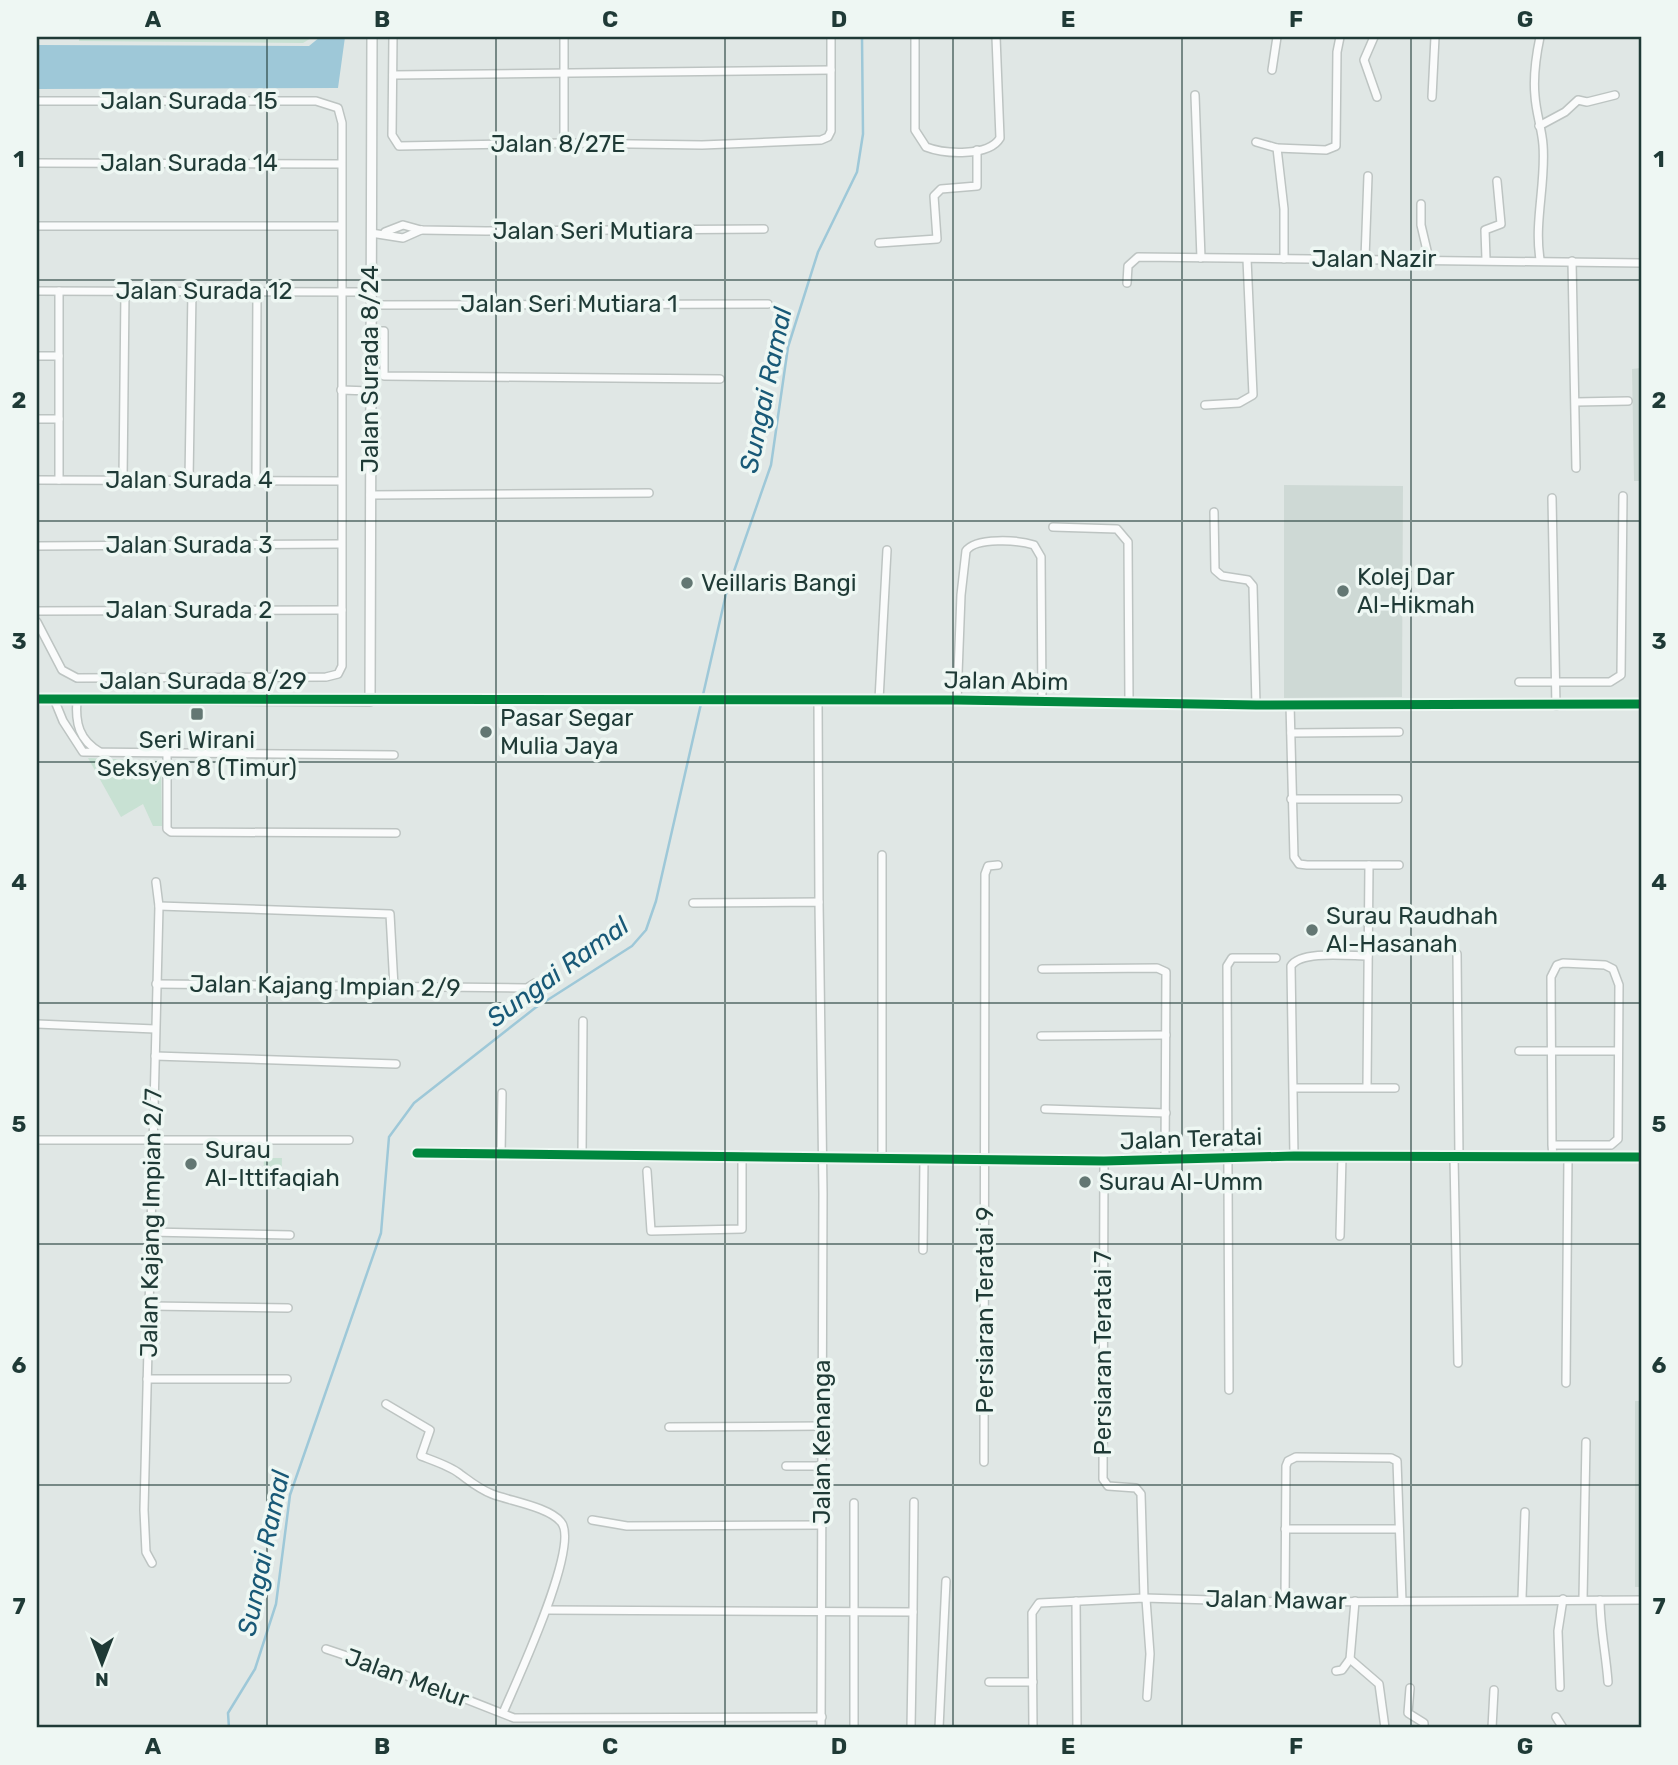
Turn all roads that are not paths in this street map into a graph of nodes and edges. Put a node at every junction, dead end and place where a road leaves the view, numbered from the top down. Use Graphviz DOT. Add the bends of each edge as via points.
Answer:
graph roads {
  1 [pos="372,37"];
  2 [pos="393,37"];
  3 [pos="564,37"];
  4 [pos="831,37"];
  5 [pos="915,37"];
  6 [pos="996,37"];
  7 [pos="1277,37"];
  8 [pos="1340,37"];
  9 [pos="1374,37"];
  10 [pos="1435,37"];
  11 [pos="1540,37"];
  12 [pos="831,70"];
  13 [pos="1272,70"];
  14 [pos="564,74"];
  15 [pos="393,75"];
  16 [pos="1195,95"];
  17 [pos="1615,95"];
  18 [pos="1377,97"];
  19 [pos="1432,97"];
  20 [pos="37,101"];
  21 [pos="1539,125"];
  22 [pos="1256,142"];
  23 [pos="564,143"];
  24 [pos="1277,148"];
  25 [pos="978,150"];
  26 [pos="37,163"];
  27 [pos="341,164"];
  28 [pos="1368,176"];
  29 [pos="1497,181"];
  30 [pos="1421,204"];
  31 [pos="37,226"];
  32 [pos="340,226"];
  33 [pos="764,229"];
  34 [pos="421,230"];
  35 [pos="385,232"];
  36 [pos="371,233"];
  37 [pos="879,243"];
  38 [pos="1201,258"];
  39 [pos="1247,259"];
  40 [pos="1284,259"];
  41 [pos="1365,259"];
  42 [pos="1429,259"];
  43 [pos="1486,259"];
  44 [pos="1540,259"];
  45 [pos="1572,261"];
  46 [pos="1641,263"];
  47 [pos="1128,283"];
  48 [pos="37,291"];
  49 [pos="59,291"];
  50 [pos="125,291"];
  51 [pos="192,291"];
  52 [pos="257,292"];
  53 [pos="341,292"];
  54 [pos="370,292"];
  55 [pos="768,304"];
  56 [pos="370,305"];
  57 [pos="370,331"];
  58 [pos="37,356"];
  59 [pos="59,356"];
  60 [pos="720,379"];
  61 [pos="341,390"];
  62 [pos="370,391"];
  63 [pos="1628,401"];
  64 [pos="1576,402"];
  65 [pos="1205,405"];
  66 [pos="37,419"];
  67 [pos="59,419"];
  68 [pos="1576,468"];
  69 [pos="37,480"];
  70 [pos="59,480"];
  71 [pos="123,480"];
  72 [pos="189,480"];
  73 [pos="257,481"];
  74 [pos="341,481"];
  75 [pos="649,493"];
  76 [pos="370,495"];
  77 [pos="1623,496"];
  78 [pos="1552,498"];
  79 [pos="1214,512"];
  80 [pos="1054,527"];
  81 [pos="341,544"];
  82 [pos="37,545"];
  83 [pos="887,550"];
  84 [pos="342,610"];
  85 [pos="37,611"];
  86 [pos="37,622"];
  87 [pos="1519,682"];
  88 [pos="1555,682"];
  89 [pos="37,699"];
  90 [pos="54,699"];
  91 [pos="77,700"];
  92 [pos="879,700"];
  93 [pos="957,700"];
  94 [pos="370,701"];
  95 [pos="818,701"];
  96 [pos="1129,701"];
  97 [pos="1042,702"];
  98 [pos="1641,704"];
  99 [pos="1256,705"];
  100 [pos="1290,705"];
  101 [pos="1556,706"];
  102 [pos="1399,732"];
  103 [pos="1291,733"];
  104 [pos="103,754"];
  105 [pos="167,754"];
  106 [pos="394,755"];
  107 [pos="1291,799"];
  108 [pos="1398,799"];
  109 [pos="396,833"];
  110 [pos="882,855"];
  111 [pos="998,864"];
  112 [pos="1399,864"];
  113 [pos="1369,865"];
  114 [pos="156,882"];
  115 [pos="819,902"];
  116 [pos="693,904"];
  117 [pos="159,906"];
  118 [pos="1457,954"];
  119 [pos="1368,956"];
  120 [pos="1276,958"];
  121 [pos="1042,969"];
  122 [pos="535,983"];
  123 [pos="156,984"];
  124 [pos="394,987"];
  125 [pos="583,1021"];
  126 [pos="37,1024"];
  127 [pos="155,1029"];
  128 [pos="1166,1035"];
  129 [pos="1041,1036"];
  130 [pos="1519,1051"];
  131 [pos="1552,1051"];
  132 [pos="1619,1051"];
  133 [pos="155,1056"];
  134 [pos="396,1064"];
  135 [pos="1367,1087"];
  136 [pos="1294,1088"];
  137 [pos="1395,1088"];
  138 [pos="502,1093"];
  139 [pos="1045,1110"];
  140 [pos="1166,1113"];
  141 [pos="152,1139"];
  142 [pos="37,1140"];
  143 [pos="349,1140"];
  144 [pos="1552,1145"];
  145 [pos="417,1153"];
  146 [pos="501,1154"];
  147 [pos="582,1154"];
  148 [pos="743,1155"];
  149 [pos="822,1156"];
  150 [pos="1294,1156"];
  151 [pos="1342,1156"];
  152 [pos="882,1157"];
  153 [pos="1229,1157"];
  154 [pos="1456,1157"];
  155 [pos="1553,1157"];
  156 [pos="1569,1157"];
  157 [pos="1641,1157"];
  158 [pos="925,1158"];
  159 [pos="986,1158"];
  160 [pos="1165,1160"];
  161 [pos="1104,1161"];
  162 [pos="647,1171"];
  163 [pos="150,1232"];
  164 [pos="290,1234"];
  165 [pos="1340,1236"];
  166 [pos="923,1250"];
  167 [pos="150,1306"];
  168 [pos="288,1308"];
  169 [pos="1458,1363"];
  170 [pos="147,1378"];
  171 [pos="287,1379"];
  172 [pos="1566,1384"];
  173 [pos="1229,1390"];
  174 [pos="386,1404"];
  175 [pos="822,1426"];
  176 [pos="670,1427"];
  177 [pos="1586,1442"];
  178 [pos="984,1462"];
  179 [pos="786,1466"];
  180 [pos="822,1466"];
  181 [pos="914,1502"];
  182 [pos="854,1503"];
  183 [pos="1525,1511"];
  184 [pos="592,1520"];
  185 [pos="822,1525"];
  186 [pos="1285,1529"];
  187 [pos="1399,1529"];
  188 [pos="152,1563"];
  189 [pos="946,1581"];
  190 [pos="1145,1598"];
  191 [pos="1522,1598"];
  192 [pos="1563,1599"];
  193 [pos="1583,1599"];
  194 [pos="1600,1600"];
  195 [pos="1641,1600"];
  196 [pos="1076,1601"];
  197 [pos="1354,1601"];
  198 [pos="1402,1601"];
  199 [pos="1285,1602"];
  200 [pos="548,1610"];
  201 [pos="820,1612"];
  202 [pos="854,1612"];
  203 [pos="913,1612"];
  204 [pos="326,1649"];
  205 [pos="1350,1659"];
  206 [pos="1336,1671"];
  207 [pos="989,1682"];
  208 [pos="1033,1682"];
  209 [pos="1608,1682"];
  210 [pos="1560,1687"];
  211 [pos="1410,1688"];
  212 [pos="1494,1690"];
  213 [pos="1147,1697"];
  214 [pos="503,1713"];
  215 [pos="822,1717"];
  216 [pos="1556,1717"];
  217 [pos="821,1728"];
  218 [pos="854,1728"];
  219 [pos="911,1728"];
  220 [pos="939,1728"];
  221 [pos="1033,1728"];
  222 [pos="1077,1728"];
  223 [pos="1384,1728"];
  224 [pos="1424,1728"];
  225 [pos="1492,1728"];
  226 [pos="1563,1728"];
  1 -- 36 [label="street, Jalan Surada 8/24"];
  2 -- 15 [label="street, Jalan 8/27E"];
  3 -- 14 [label="street"];
  4 -- 12 [label="street"];
  5 -- 25 [label="street" via="915,130 921,143 933,150"];
  6 -- 25 [label="street" via="1000,138 993,147"];
  7 -- 13 [label="street"];
  8 -- 24 [label="street" via="1336,146 1326,150"];
  9 -- 18 [label="street" via="1364,60"];
  10 -- 19 [label="street"];
  11 -- 21 [label="street" via="1535,66"];
  12 -- 14 [label="street"];
  12 -- 23 [label="street, Jalan 8/27E" via="828,137 810,142"];
  14 -- 15 [label="street"];
  14 -- 23 [label="street"];
  15 -- 23 [label="street, Jalan 8/27E" via="392,135 398,146"];
  16 -- 38 [label="street"];
  17 -- 21 [label="street" via="1578,100"];
  20 -- 27 [label="street, Jalan Surada 15" via="316,100 338,108"];
  21 -- 44 [label="street" via="1543,143"];
  22 -- 24 [label="street"];
  24 -- 40 [label="street"];
  25 -- 37 [label="street" via="978,186 941,189 934,196 937,239"];
  26 -- 27 [label="street, Jalan Surada 14"];
  27 -- 32 [label="street"];
  28 -- 41 [label="street"];
  29 -- 43 [label="street" via="1501,225 1485,230"];
  30 -- 42 [label="street"];
  31 -- 32 [label="street"];
  32 -- 53 [label="street"];
  33 -- 34 [label="street, Jalan Seri Mutiara"];
  34 -- 35 [label="street, Jalan Seri Mutiara" via="403,225"];
  34 -- 35 [label="street, Jalan Seri Mutiara" via="403,238"];
  35 -- 36 [label="street, Jalan Seri Mutiara"];
  36 -- 54 [label="street, Jalan Surada 8/24"];
  38 -- 39 [label="street, Jalan Nazir"];
  38 -- 47 [label="street, Jalan Nazir" via="1138,257 1128,266"];
  39 -- 40 [label="street, Jalan Nazir"];
  39 -- 65 [label="street" via="1253,395 1239,403"];
  40 -- 41 [label="street, Jalan Nazir"];
  41 -- 42 [label="street, Jalan Nazir"];
  42 -- 43 [label="street, Jalan Nazir"];
  43 -- 44 [label="street, Jalan Nazir"];
  44 -- 45 [label="street, Jalan Nazir"];
  45 -- 46 [label="street, Jalan Nazir"];
  45 -- 64 [label="street"];
  48 -- 49 [label="street, Jalan Surada 12"];
  49 -- 50 [label="street, Jalan Surada 12"];
  49 -- 59 [label="street"];
  50 -- 51 [label="street, Jalan Surada 12"];
  50 -- 71 [label="street"];
  51 -- 52 [label="street, Jalan Surada 12"];
  51 -- 72 [label="street"];
  52 -- 53 [label="street, Jalan Surada 12"];
  52 -- 73 [label="street"];
  53 -- 54 [label="street, Jalan Surada 12"];
  53 -- 61 [label="street"];
  54 -- 56 [label="street, Jalan Surada 8/24"];
  55 -- 56 [label="street, Jalan Seri Mutiara 1"];
  56 -- 57 [label="street, Jalan Surada 8/24"];
  57 -- 60 [label="street" via="384,331 384,376"];
  57 -- 62 [label="street, Jalan Surada 8/24"];
  58 -- 59 [label="street"];
  59 -- 67 [label="street"];
  61 -- 62 [label="street"];
  61 -- 74 [label="street"];
  62 -- 76 [label="street, Jalan Surada 8/24"];
  63 -- 64 [label="street"];
  64 -- 68 [label="street"];
  66 -- 67 [label="street"];
  67 -- 70 [label="street"];
  69 -- 70 [label="street, Jalan Surada 4"];
  70 -- 71 [label="street, Jalan Surada 4"];
  71 -- 72 [label="street, Jalan Surada 4"];
  72 -- 73 [label="street, Jalan Surada 4"];
  73 -- 74 [label="street, Jalan Surada 4"];
  74 -- 81 [label="street"];
  75 -- 76 [label="street"];
  76 -- 94 [label="street, Jalan Surada 8/24"];
  77 -- 88 [label="street" via="1621,675 1610,682"];
  78 -- 88 [label="street"];
  79 -- 99 [label="street" via="1215,570 1222,576 1248,580 1252,586"];
  80 -- 96 [label="street" via="1117,529 1128,542"];
  81 -- 82 [label="street, Jalan Surada 3"];
  81 -- 84 [label="street"];
  83 -- 92 [label="street"];
  84 -- 85 [label="street, Jalan Surada 2"];
  84 -- 86 [label="street" via="342,666 338,674 326,677 71,677 62,670"];
  87 -- 88 [label="street"];
  88 -- 101 [label="street"];
  89 -- 90 [label="street, Jalan Surada 8/29"];
  90 -- 91 [label="street, Jalan Surada 8/29"];
  90 -- 104 [label="street" via="62,721 83,752"];
  91 -- 94 [label="street, Jalan Surada 8/29"];
  91 -- 104 [label="street" via="80,734"];
  92 -- 93 [label="street, Jalan Abim"];
  92 -- 95 [label="street, Jalan Abim"];
  93 -- 97 [label="street, Jalan Abim"];
  93 -- 97 [label="street" via="966,551 976,543 1022,542 1034,545 1041,557"];
  94 -- 95 [label="street, Jalan Abim"];
  95 -- 115 [label="street, Jalan Kenanga"];
  96 -- 97 [label="street, Jalan Abim"];
  96 -- 99 [label="street, Jalan Abim"];
  98 -- 101 [label="street, Jalan Abim"];
  99 -- 100 [label="street, Jalan Abim"];
  100 -- 101 [label="street, Jalan Abim"];
  100 -- 103 [label="street"];
  102 -- 103 [label="street"];
  103 -- 107 [label="street"];
  104 -- 105 [label="street"];
  105 -- 106 [label="street"];
  105 -- 109 [label="street" via="167,829 177,833"];
  107 -- 108 [label="street"];
  107 -- 113 [label="street" via="1294,857 1299,864"];
  110 -- 152 [label="street"];
  111 -- 159 [label="street, Persiaran Teratai 9" via="988,866 985,874"];
  112 -- 113 [label="street"];
  113 -- 119 [label="street"];
  114 -- 117 [label="street, Jalan Kajang Impian 2/7"];
  115 -- 116 [label="street"];
  115 -- 149 [label="street, Jalan Kenanga"];
  117 -- 123 [label="street, Jalan Kajang Impian 2/7"];
  117 -- 124 [label="street" via="390,914"];
  118 -- 154 [label="street"];
  119 -- 135 [label="street"];
  119 -- 136 [label="street" via="1299,958 1291,966"];
  120 -- 153 [label="street" via="1228,961"];
  121 -- 128 [label="street" via="1157,968 1166,972"];
  122 -- 124 [label="street, Jalan Kajang Impian 2/9" via="527,988"];
  123 -- 124 [label="street, Jalan Kajang Impian 2/9"];
  123 -- 127 [label="street, Jalan Kajang Impian 2/7"];
  125 -- 147 [label="street"];
  126 -- 127 [label="street"];
  127 -- 133 [label="street, Jalan Kajang Impian 2/7"];
  128 -- 129 [label="street"];
  128 -- 140 [label="street"];
  130 -- 131 [label="street"];
  131 -- 132 [label="street"];
  131 -- 132 [label="street" via="1551,977 1557,965 1563,964 1613,969 1619,985"];
  131 -- 144 [label="street"];
  132 -- 144 [label="street" via="1616,1143"];
  133 -- 134 [label="street"];
  133 -- 141 [label="street, Jalan Kajang Impian 2/7"];
  135 -- 136 [label="street"];
  135 -- 137 [label="street"];
  136 -- 150 [label="street"];
  138 -- 146 [label="street"];
  139 -- 140 [label="street"];
  140 -- 160 [label="street"];
  141 -- 142 [label="street"];
  141 -- 143 [label="street"];
  141 -- 163 [label="street, Jalan Kajang Impian 2/7"];
  144 -- 155 [label="street"];
  145 -- 146 [label="street, Jalan Teratai"];
  146 -- 147 [label="street, Jalan Teratai"];
  147 -- 148 [label="street, Jalan Teratai"];
  148 -- 149 [label="street, Jalan Teratai"];
  148 -- 162 [label="street" via="742,1229 651,1231"];
  149 -- 152 [label="street, Jalan Teratai"];
  149 -- 175 [label="street, Jalan Kenanga"];
  150 -- 151 [label="street, Jalan Teratai"];
  150 -- 153 [label="street, Jalan Teratai"];
  151 -- 154 [label="street, Jalan Teratai"];
  151 -- 165 [label="street"];
  152 -- 158 [label="street, Jalan Teratai"];
  153 -- 160 [label="street, Jalan Teratai"];
  153 -- 173 [label="street"];
  154 -- 155 [label="street, Jalan Teratai"];
  154 -- 169 [label="street"];
  155 -- 156 [label="street, Jalan Teratai"];
  156 -- 157 [label="street, Jalan Teratai"];
  156 -- 172 [label="street"];
  158 -- 159 [label="street, Jalan Teratai"];
  158 -- 166 [label="street"];
  159 -- 161 [label="street, Jalan Teratai"];
  159 -- 178 [label="street, Persiaran Teratai 9"];
  160 -- 161 [label="street, Jalan Teratai"];
  161 -- 190 [label="street, Persiaran Teratai 7" via="1102,1473 1108,1486 1136,1488 1141,1494"];
  163 -- 164 [label="street"];
  163 -- 167 [label="street, Jalan Kajang Impian 2/7"];
  167 -- 168 [label="street"];
  167 -- 170 [label="street, Jalan Kajang Impian 2/7"];
  170 -- 171 [label="street"];
  170 -- 188 [label="street, Jalan Kajang Impian 2/7" via="144,1510 146,1552"];
  174 -- 200 [label="street" via="430,1430 421,1456 493,1494 562,1522 565,1541"];
  175 -- 176 [label="street"];
  175 -- 180 [label="street, Jalan Kenanga"];
  177 -- 193 [label="street"];
  179 -- 180 [label="street"];
  180 -- 185 [label="street, Jalan Kenanga"];
  181 -- 203 [label="street"];
  182 -- 202 [label="street"];
  183 -- 191 [label="street"];
  184 -- 185 [label="street" via="627,1526"];
  185 -- 201 [label="street, Jalan Kenanga"];
  186 -- 187 [label="street"];
  186 -- 187 [label="street" via="1286,1466 1296,1457 1391,1458 1399,1465"];
  186 -- 199 [label="street"];
  187 -- 198 [label="street"];
  189 -- 220 [label="street"];
  190 -- 196 [label="street, Jalan Mawar"];
  190 -- 199 [label="street, Jalan Mawar"];
  190 -- 213 [label="street" via="1150,1654"];
  191 -- 192 [label="street, Jalan Mawar"];
  191 -- 198 [label="street, Jalan Mawar"];
  192 -- 193 [label="street, Jalan Mawar"];
  192 -- 210 [label="street" via="1558,1631"];
  193 -- 194 [label="street, Jalan Mawar"];
  194 -- 195 [label="street, Jalan Mawar"];
  194 -- 209 [label="street"];
  196 -- 208 [label="street, Jalan Mawar" via="1039,1603 1033,1608"];
  196 -- 222 [label="street"];
  197 -- 198 [label="street, Jalan Mawar"];
  197 -- 199 [label="street, Jalan Mawar"];
  197 -- 205 [label="street"];
  200 -- 201 [label="street"];
  200 -- 214 [label="street"];
  201 -- 202 [label="street"];
  201 -- 215 [label="street, Jalan Kenanga"];
  202 -- 203 [label="street"];
  202 -- 218 [label="street"];
  203 -- 219 [label="street"];
  204 -- 214 [label="street, Jalan Melur"];
  205 -- 206 [label="street"];
  205 -- 223 [label="street" via="1379,1684"];
  207 -- 208 [label="street"];
  208 -- 221 [label="street, Jalan Mawar"];
  211 -- 224 [label="street" via="1408,1713 1424,1723"];
  212 -- 225 [label="street"];
  214 -- 215 [label="street, Jalan Melur" via="514,1718"];
  215 -- 217 [label="street, Jalan Kenanga"];
  216 -- 226 [label="street"];
}
